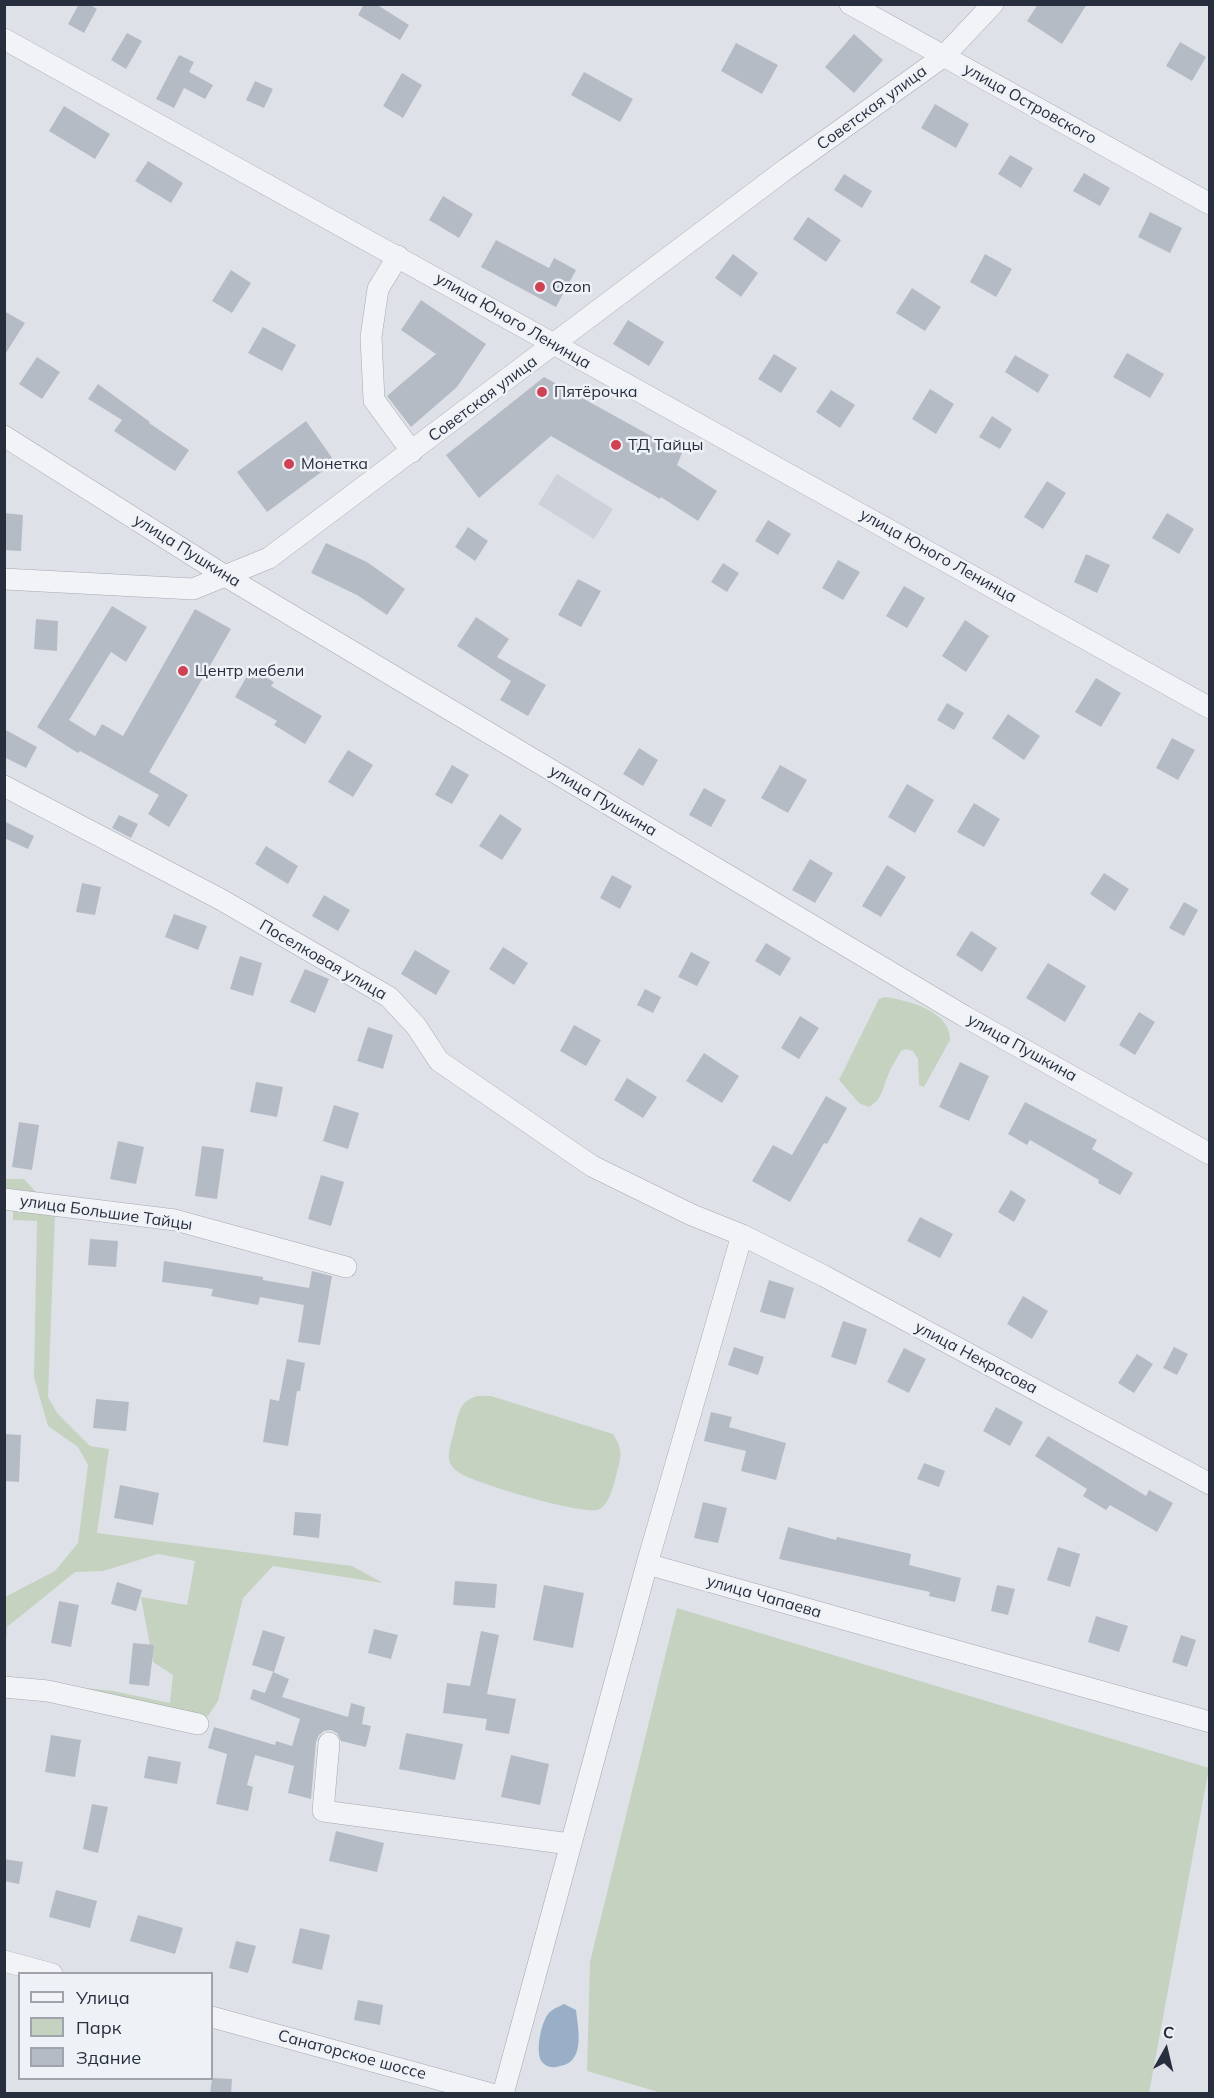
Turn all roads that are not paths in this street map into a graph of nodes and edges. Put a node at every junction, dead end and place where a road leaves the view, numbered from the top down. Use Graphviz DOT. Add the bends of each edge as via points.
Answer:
graph roads {
  1 [pos="850,4"];
  2 [pos="993,4"];
  3 [pos="4,39"];
  4 [pos="944,56"];
  5 [pos="1209,204"];
  6 [pos="398,256"];
  7 [pos="554,346"];
  8 [pos="4,436"];
  9 [pos="412,452"];
  10 [pos="227,576"];
  11 [pos="4,579"];
  12 [pos="1209,708"];
  13 [pos="4,786"];
  14 [pos="1209,1154"];
  15 [pos="4,1199"];
  16 [pos="742,1235"];
  17 [pos="346,1267"];
  18 [pos="1209,1484"];
  19 [pos="648,1564"];
  20 [pos="4,1688"];
  21 [pos="1209,1722"];
  22 [pos="198,1724"];
  23 [pos="329,1743"];
  24 [pos="570,1844"];
  25 [pos="4,1961"];
  26 [pos="45,1972"];
  27 [pos="213,2017"];
  28 [pos="492,2094"];
  29 [pos="503,2094"];
  1 -- 4 [label="street, улица Островского"];
  2 -- 4 [label="street, Советская улица"];
  3 -- 6 [label="street, улица Юного Ленинца"];
  4 -- 5 [label="street, улица Островского"];
  4 -- 7 [label="street, Советская улица"];
  6 -- 7 [label="street, улица Юного Ленинца"];
  6 -- 9 [label="street" via="378,289 371,337 374,400"];
  7 -- 9 [label="street, Советская улица"];
  7 -- 12 [label="street, улица Юного Ленинца"];
  8 -- 10 [label="street, улица Пушкина"];
  9 -- 10 [label="street, Советская улица" via="269,558"];
  10 -- 11 [label="street, Советская улица" via="193,589"];
  10 -- 14 [label="street, улица Пушкина" via="964,1016"];
  13 -- 16 [label="street, Поселковая улица" via="220,899 389,997 417,1026 439,1060 592,1166"];
  15 -- 17 [label="street, улица Большие Тайцы" via="175,1220"];
  16 -- 18 [label="street, улица Некрасова"];
  16 -- 19 [label="street"];
  19 -- 21 [label="street, улица Чапаева"];
  19 -- 24 [label="street"];
  20 -- 22 [label="street" via="48,1691"];
  23 -- 24 [label="street" via="323,1811"];
  24 -- 29 [label="street"];
  25 -- 26 [label="street"];
  27 -- 28 [label="street, Санаторское шоссе"];
}
